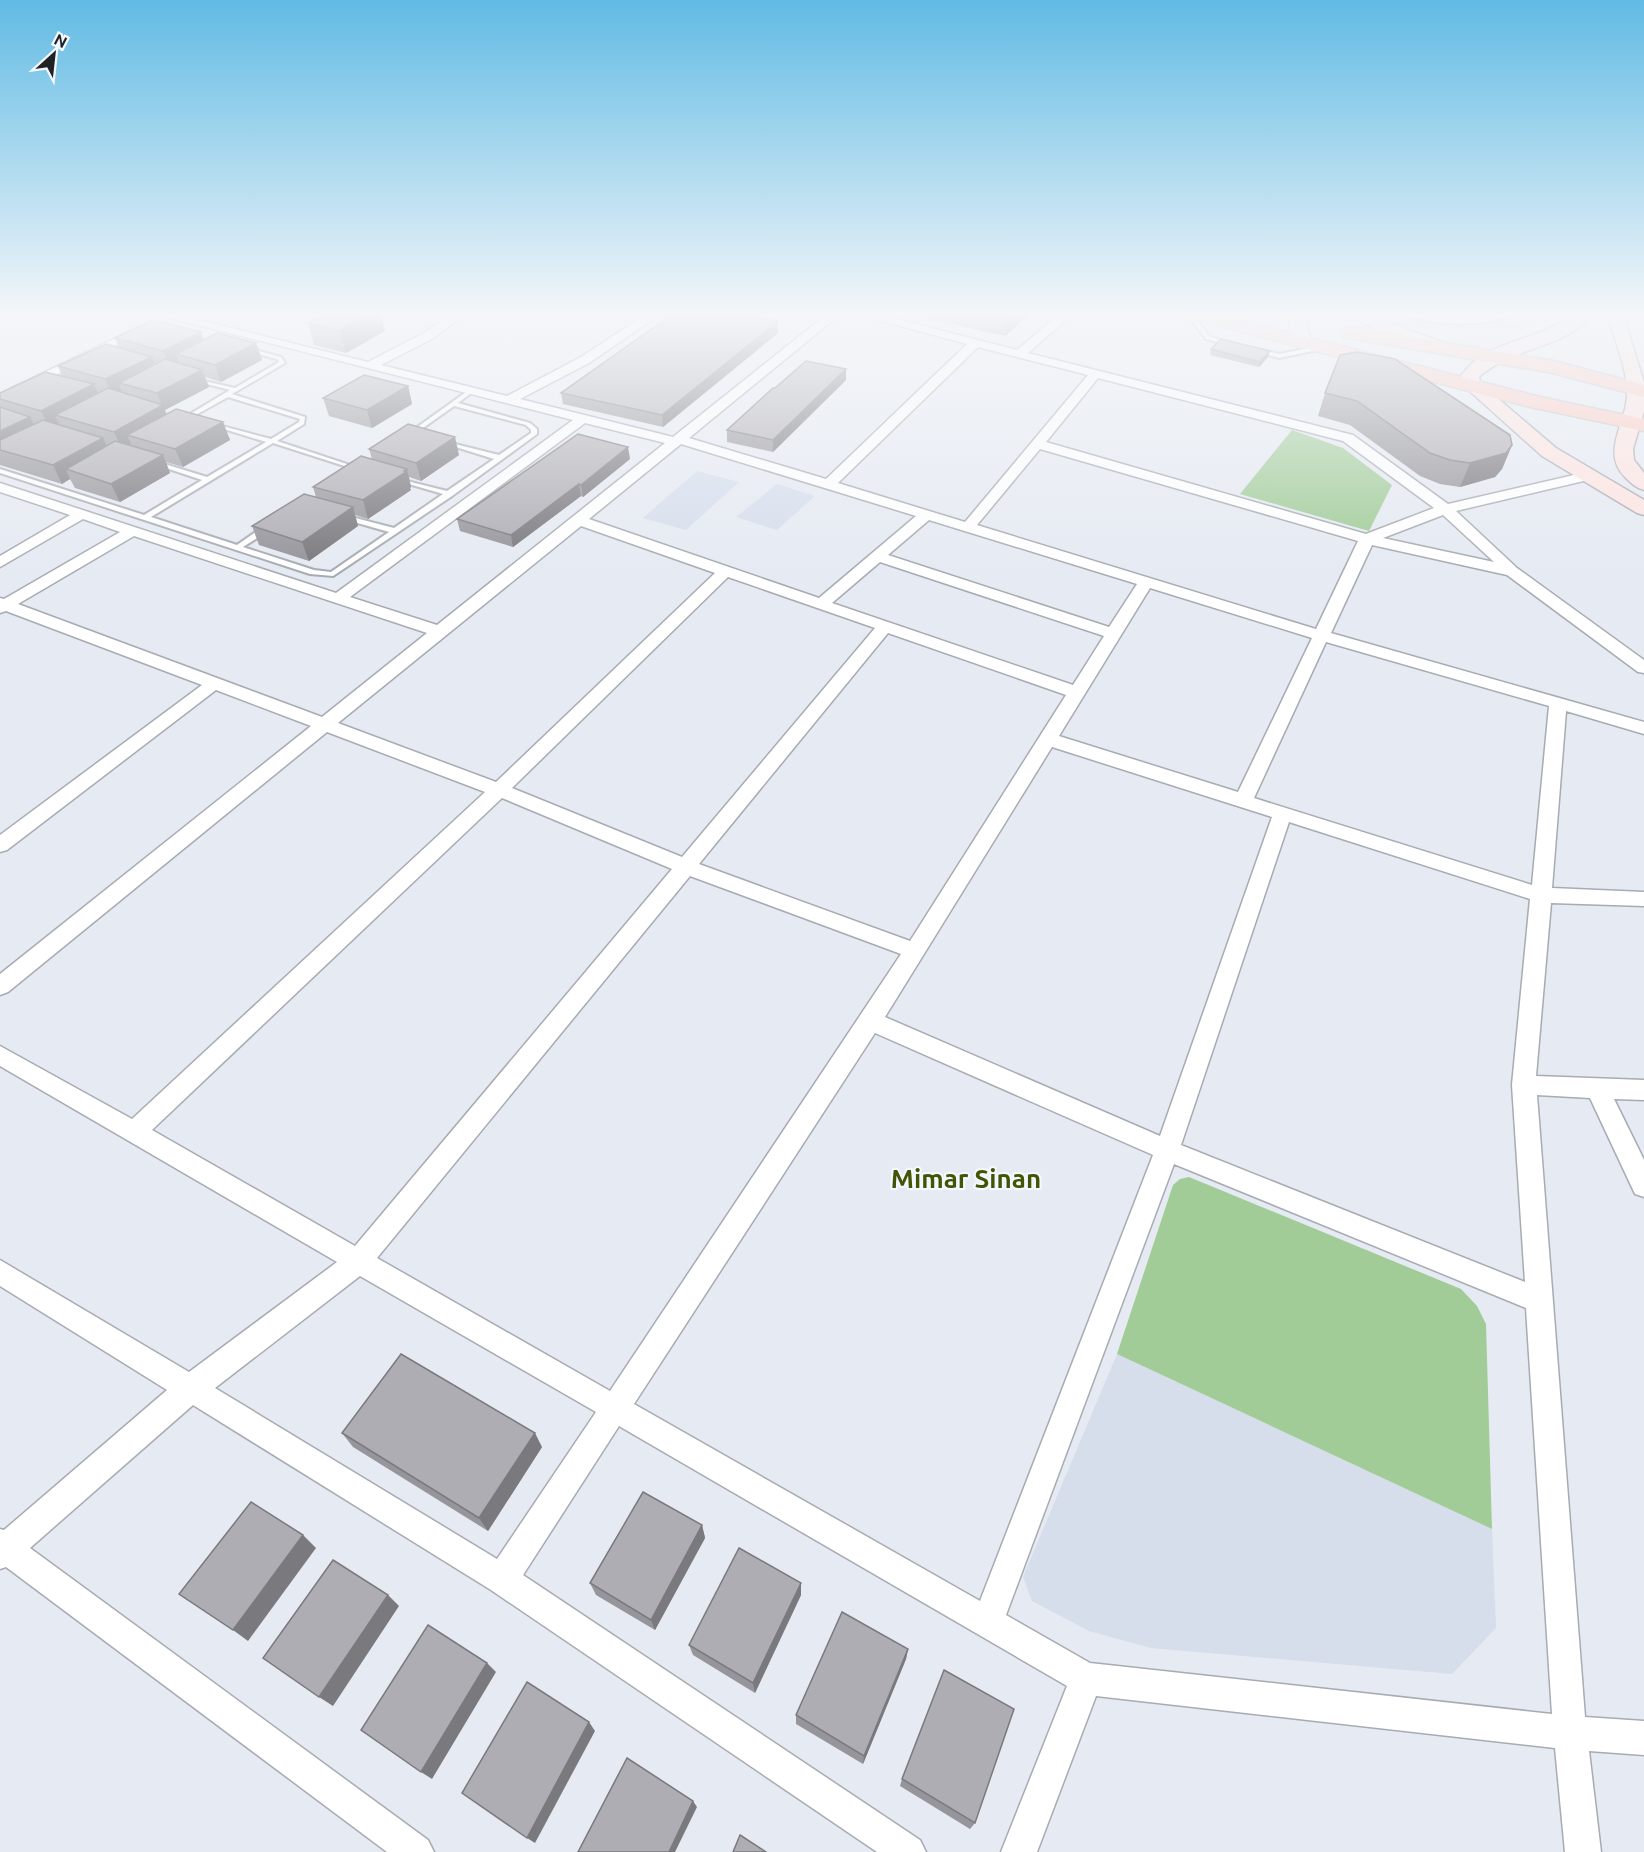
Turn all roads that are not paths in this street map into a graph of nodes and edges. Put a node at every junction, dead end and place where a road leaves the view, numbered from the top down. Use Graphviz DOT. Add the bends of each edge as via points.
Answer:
graph roads {
  1 [pos="224,397"];
  2 [pos="236,397"];
  3 [pos="463,397"];
  4 [pos="498,397"];
  5 [pos="514,397"];
  6 [pos="731,397"];
  7 [pos="919,397"];
  8 [pos="1076,397"];
  9 [pos="1191,397"];
  10 [pos="1486,397"];
  11 [pos="1514,397"];
  12 [pos="1638,397"];
  13 [pos="509,400"];
  14 [pos="454,404"];
  15 [pos="170,417"];
  16 [pos="583,418"];
  17 [pos="185,419"];
  18 [pos="198,420"];
  19 [pos="209,423"];
  20 [pos="1637,423"];
  21 [pos="172,426"];
  22 [pos="413,433"];
  23 [pos="424,436"];
  24 [pos="404,438"];
  25 [pos="435,439"];
  26 [pos="678,440"];
  27 [pos="272,441"];
  28 [pos="1037,444"];
  29 [pos="500,458"];
  30 [pos="144,460"];
  31 [pos="366,462"];
  32 [pos="357,468"];
  33 [pos="0,471"];
  34 [pos="368,471"];
  35 [pos="348,474"];
  36 [pos="1587,476"];
  37 [pos="391,478"];
  38 [pos="208,480"];
  39 [pos="70,484"];
  40 [pos="829,484"];
  41 [pos="1644,484"];
  42 [pos="2,490"];
  43 [pos="60,490"];
  44 [pos="449,494"];
  45 [pos="1445,509"];
  46 [pos="1644,509"];
  47 [pos="82,514"];
  48 [pos="333,514"];
  49 [pos="926,515"];
  50 [pos="145,518"];
  51 [pos="578,520"];
  52 [pos="275,523"];
  53 [pos="968,527"];
  54 [pos="132,531"];
  55 [pos="395,531"];
  56 [pos="1367,539"];
  57 [pos="240,546"];
  58 [pos="879,557"];
  59 [pos="0,562"];
  60 [pos="726,571"];
  61 [pos="1512,572"];
  62 [pos="1146,582"];
  63 [pos="339,598"];
  64 [pos="821,604"];
  65 [pos="2,606"];
  66 [pos="885,626"];
  67 [pos="440,632"];
  68 [pos="1114,634"];
  69 [pos="1323,636"];
  70 [pos="1644,668"];
  71 [pos="214,683"];
  72 [pos="1075,692"];
  73 [pos="1557,705"];
  74 [pos="326,724"];
  75 [pos="1644,728"];
  76 [pos="1048,739"];
  77 [pos="499,790"];
  78 [pos="1243,801"];
  79 [pos="1282,815"];
  80 [pos="0,845"];
  81 [pos="686,867"];
  82 [pos="1540,895"];
  83 [pos="1642,904"];
  84 [pos="915,951"];
  85 [pos="0,987"];
  86 [pos="871,1021"];
  87 [pos="0,1055"];
  88 [pos="1524,1085"];
  89 [pos="1597,1087"];
  90 [pos="1644,1089"];
  91 [pos="134,1132"];
  92 [pos="1167,1150"];
  93 [pos="1644,1186"];
  94 [pos="359,1261"];
  95 [pos="0,1272"];
  96 [pos="1538,1300"];
  97 [pos="190,1389"];
  98 [pos="614,1407"];
  99 [pos="2,1548"];
  100 [pos="502,1579"];
  101 [pos="987,1623"];
  102 [pos="1086,1679"];
  103 [pos="1570,1733"];
  104 [pos="1644,1738"];
  105 [pos="416,1852"];
  106 [pos="908,1852"];
  107 [pos="1019,1852"];
  108 [pos="1583,1852"];
  1 -- 17 [label="lane"];
  2 -- 27 [label="lane" via="303,418 302,423"];
  3 -- 14 [label="lane"];
  4 -- 13 [label="street"];
  5 -- 13 [label="street"];
  6 -- 26 [label="street"];
  7 -- 40 [label="street"];
  8 -- 28 [label="street"];
  9 -- 45 [label="street" via="1348,438"];
  10 -- 36 [label="main road" via="1549,452"];
  11 -- 20 [label="main road"];
  12 -- 20 [label="main road"];
  13 -- 16 [label="street"];
  14 -- 22 [label="lane"];
  14 -- 29 [label="lane" via="534,429 534,434"];
  15 -- 17 [label="lane"];
  16 -- 26 [label="street"];
  16 -- 63 [label="street"];
  17 -- 18 [label="lane"];
  17 -- 21 [label="lane"];
  19 -- 27 [label="lane"];
  20 -- 41 [label="main road" via="1622,450 1630,474"];
  22 -- 23 [label="lane"];
  22 -- 24 [label="lane"];
  25 -- 29 [label="lane"];
  26 -- 40 [label="street"];
  26 -- 51 [label="street"];
  27 -- 32 [label="lane"];
  27 -- 38 [label="lane"];
  28 -- 53 [label="street"];
  28 -- 56 [label="street"];
  29 -- 44 [label="lane"];
  30 -- 38 [label="lane"];
  31 -- 32 [label="lane"];
  32 -- 34 [label="lane"];
  32 -- 35 [label="lane"];
  33 -- 43 [label="lane"];
  36 -- 45 [label="street"];
  36 -- 46 [label="main road"];
  37 -- 44 [label="lane"];
  38 -- 50 [label="lane"];
  39 -- 43 [label="lane"];
  40 -- 49 [label="street"];
  42 -- 47 [label="street"];
  43 -- 50 [label="lane"];
  44 -- 55 [label="lane"];
  45 -- 56 [label="street"];
  45 -- 61 [label="street"];
  47 -- 54 [label="street"];
  47 -- 59 [label="street"];
  48 -- 55 [label="lane"];
  49 -- 53 [label="street"];
  49 -- 58 [label="street"];
  50 -- 57 [label="lane"];
  51 -- 60 [label="street"];
  51 -- 67 [label="street"];
  52 -- 57 [label="lane"];
  53 -- 62 [label="street"];
  54 -- 63 [label="street"];
  54 -- 65 [label="street"];
  55 -- 57 [label="lane" via="333,574 313,572"];
  56 -- 61 [label="street"];
  56 -- 69 [label="street"];
  58 -- 64 [label="street"];
  58 -- 68 [label="street"];
  60 -- 64 [label="street"];
  60 -- 77 [label="street"];
  61 -- 70 [label="street"];
  62 -- 68 [label="street"];
  62 -- 69 [label="street"];
  63 -- 67 [label="street"];
  64 -- 66 [label="street"];
  65 -- 71 [label="street"];
  66 -- 72 [label="street"];
  66 -- 81 [label="street"];
  67 -- 74 [label="street"];
  68 -- 72 [label="street"];
  69 -- 73 [label="street"];
  69 -- 78 [label="street"];
  71 -- 74 [label="street"];
  71 -- 80 [label="street"];
  72 -- 76 [label="street"];
  73 -- 75 [label="street"];
  73 -- 82 [label="street"];
  74 -- 77 [label="street"];
  74 -- 85 [label="street"];
  76 -- 78 [label="street"];
  76 -- 84 [label="street"];
  77 -- 81 [label="street"];
  77 -- 91 [label="street"];
  78 -- 79 [label="street"];
  79 -- 82 [label="street"];
  79 -- 92 [label="street"];
  81 -- 84 [label="street"];
  81 -- 94 [label="street"];
  82 -- 83 [label="street"];
  82 -- 88 [label="street"];
  84 -- 86 [label="street"];
  86 -- 92 [label="street"];
  86 -- 98 [label="street"];
  87 -- 91 [label="street"];
  88 -- 89 [label="street"];
  88 -- 96 [label="street"];
  89 -- 90 [label="street"];
  89 -- 93 [label="street"];
  91 -- 94 [label="street"];
  92 -- 96 [label="street"];
  92 -- 101 [label="street"];
  94 -- 97 [label="street"];
  94 -- 98 [label="street"];
  95 -- 97 [label="street"];
  96 -- 103 [label="street"];
  97 -- 99 [label="street"];
  97 -- 100 [label="street"];
  98 -- 100 [label="street"];
  98 -- 101 [label="street"];
  99 -- 105 [label="street"];
  100 -- 106 [label="street"];
  101 -- 102 [label="street"];
  102 -- 103 [label="street"];
  102 -- 107 [label="street"];
  103 -- 104 [label="street"];
  103 -- 108 [label="street"];
}
